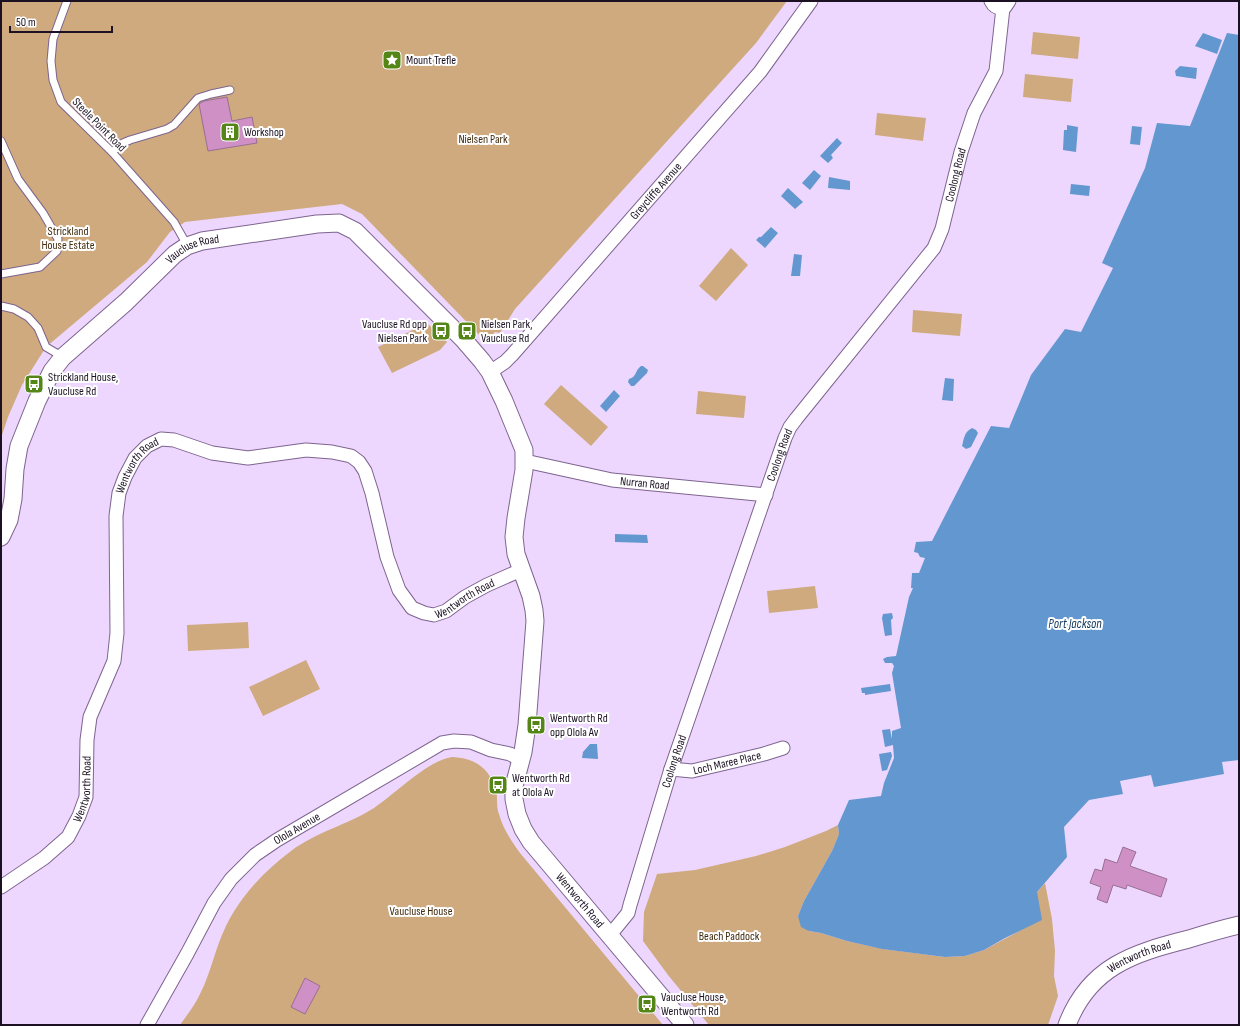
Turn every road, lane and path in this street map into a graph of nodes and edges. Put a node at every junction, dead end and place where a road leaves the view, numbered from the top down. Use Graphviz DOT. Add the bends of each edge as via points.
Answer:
graph roads {
  1 [pos="67,1"];
  2 [pos="811,1"];
  3 [pos="991,1"];
  4 [pos="1006,4"];
  5 [pos="230,90"];
  6 [pos="1,141"];
  7 [pos="112,152"];
  8 [pos="187,246"];
  9 [pos="1,274"];
  10 [pos="1,306"];
  11 [pos="63,357"];
  12 [pos="490,372"];
  13 [pos="525,461"];
  14 [pos="766,494"];
  15 [pos="1,537"];
  16 [pos="521,570"];
  17 [pos="783,748"];
  18 [pos="521,760"];
  19 [pos="670,769"];
  20 [pos="1,887"];
  21 [pos="1239,925"];
  22 [pos="610,936"];
  23 [pos="147,1025"];
  24 [pos="685,1025"];
  25 [pos="1067,1025"];
  1 -- 7 [label="lane, Steele Point Road" via="53,39 53,80 60,102"];
  2 -- 12 [label="street, Greycliffe Avenue" via="760,72 512,355"];
  3 -- 4 [label="street" via="995,7"];
  4 -- 14 [label="street, Coolong Road" via="996,71 974,113 934,248 790,427"];
  5 -- 7 [label="lane" via="198,98 167,129 130,140"];
  6 -- 9 [label="lane" via="18,179 58,239 58,251 40,267"];
  7 -- 8 [label="lane, Steele Point Road" via="174,222"];
  8 -- 11 [label="street, Vaucluse Road" via="175,254 126,302"];
  8 -- 12 [label="street, Vaucluse Road" via="212,239 317,224 347,226 356,231 463,339"];
  10 -- 11 [label="lane" via="14,309 28,317 38,328 46,347"];
  11 -- 15 [label="street, Vaucluse Road" via="52,371 26,424 15,468 13,499"];
  12 -- 13 [label="street, Wentworth Road" via="516,428"];
  13 -- 14 [label="street, Nurran Road" via="612,480"];
  13 -- 16 [label="street, Wentworth Road" via="514,528 516,554"];
  14 -- 19 [label="street, Coolong Road"];
  16 -- 18 [label="street, Wentworth Road" via="531,596 535,621 527,725"];
  16 -- 20 [label="street, Wentworth Road" via="471,594 446,611 434,616 424,613 412,608 399,590 387,556 372,493 359,462 351,456 306,450 248,458 212,453 174,440 162,439 147,446 135,458 119,493 116,516 117,633 114,661 90,718 86,740 86,797 68,837 44,858"];
  17 -- 19 [label="street, Loch Maree Place" via="692,771"];
  18 -- 22 [label="street, Wentworth Road" via="514,786 514,799 523,829"];
  18 -- 23 [label="street, Olola Avenue" via="471,742 442,743 277,840 256,855 231,879 214,903"];
  19 -- 22 [label="street, Coolong Road" via="628,913"];
  21 -- 25 [label="street, Wentworth Road" via="1152,948 1125,960 1102,975 1085,991"];
  22 -- 24 [label="street, Wentworth Road"];
}
